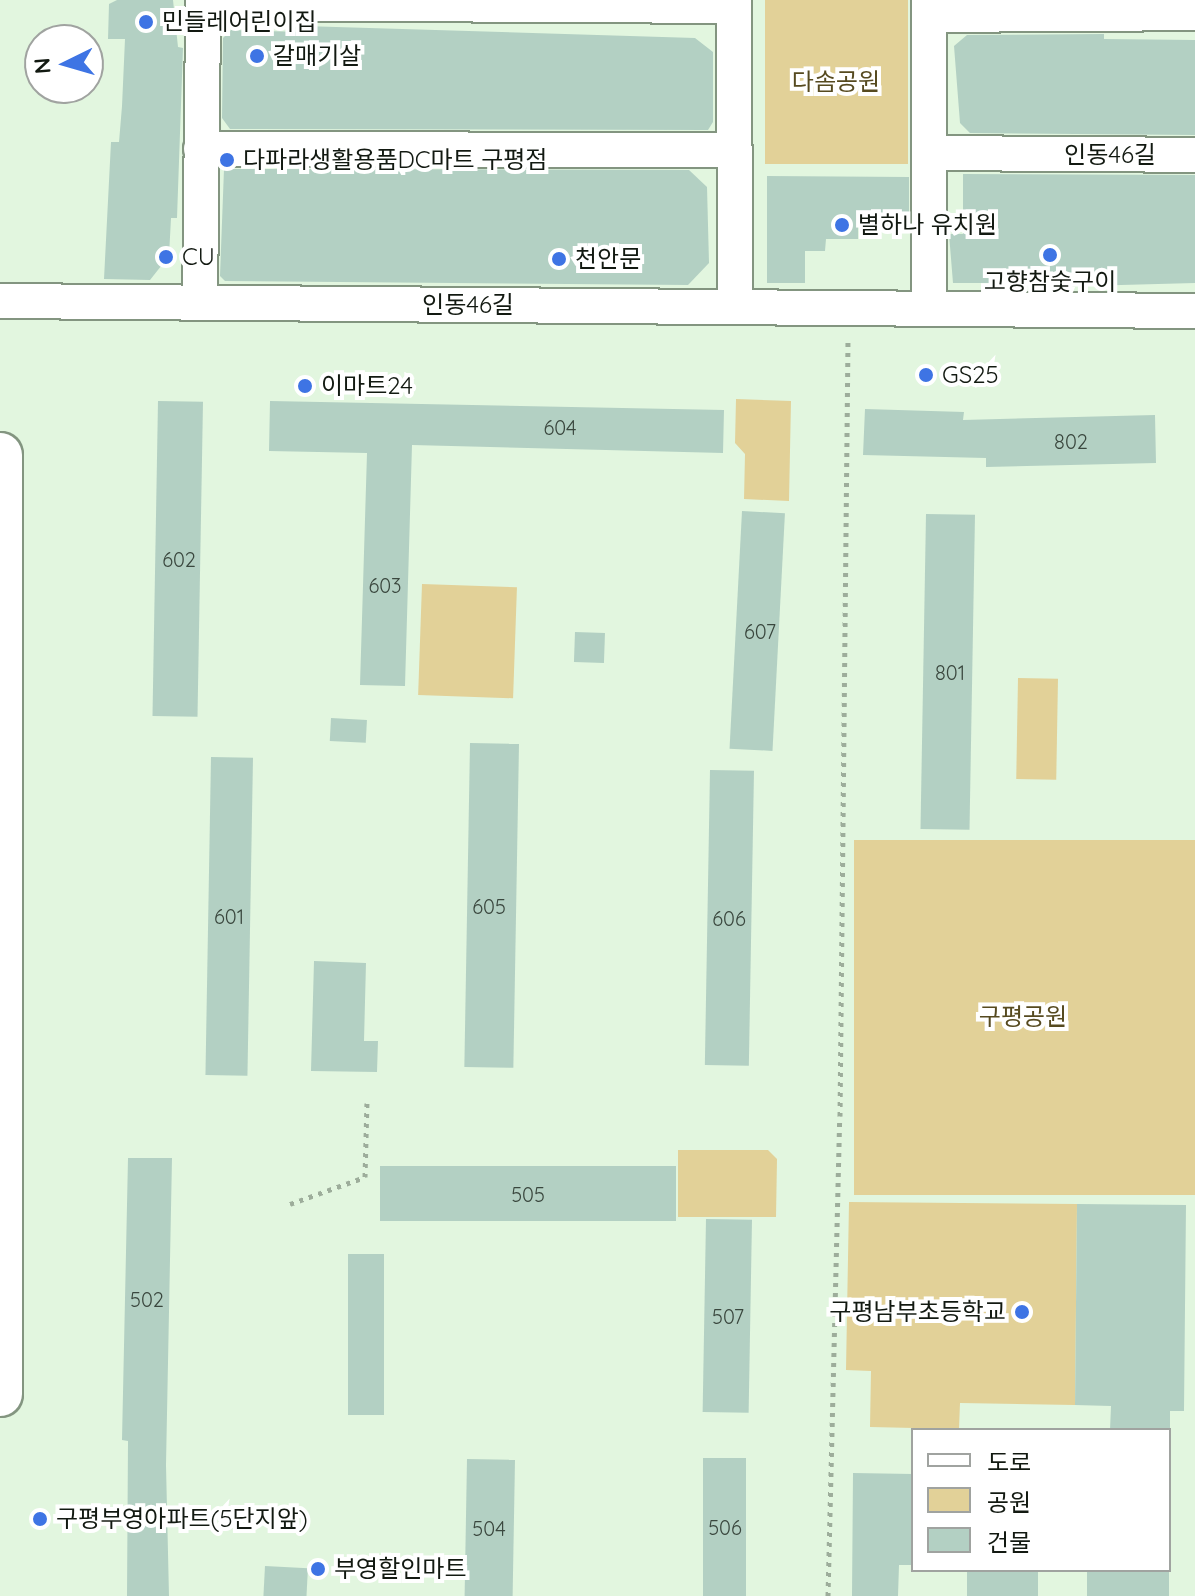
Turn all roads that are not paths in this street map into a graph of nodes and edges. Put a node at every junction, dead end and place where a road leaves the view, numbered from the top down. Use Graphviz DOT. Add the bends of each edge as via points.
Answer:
graph roads {
  1 [pos="203,1"];
  2 [pos="734,3"];
  3 [pos="929,8"];
  4 [pos="1195,13"];
  5 [pos="201,149"];
  6 [pos="734,150"];
  7 [pos="929,153"];
  8 [pos="1195,155"];
  9 [pos="0,301"];
  10 [pos="200,303"];
  11 [pos="735,307"];
  12 [pos="929,309"];
  13 [pos="1195,311"];
  14 [pos="0,455"];
  15 [pos="0,1394"];
  1 -- 2 [label="street"];
  1 -- 5 [label="street"];
  2 -- 6 [label="street"];
  3 -- 4 [label="street"];
  3 -- 7 [label="street"];
  5 -- 6 [label="street"];
  5 -- 10 [label="street"];
  6 -- 11 [label="street"];
  7 -- 8 [label="street, 인동46길"];
  7 -- 12 [label="street"];
  9 -- 10 [label="street, 인동46길"];
  10 -- 11 [label="street, 인동46길"];
  11 -- 12 [label="street, 인동46길"];
  12 -- 13 [label="street, 인동46길"];
  14 -- 15 [label="main road"];
}
